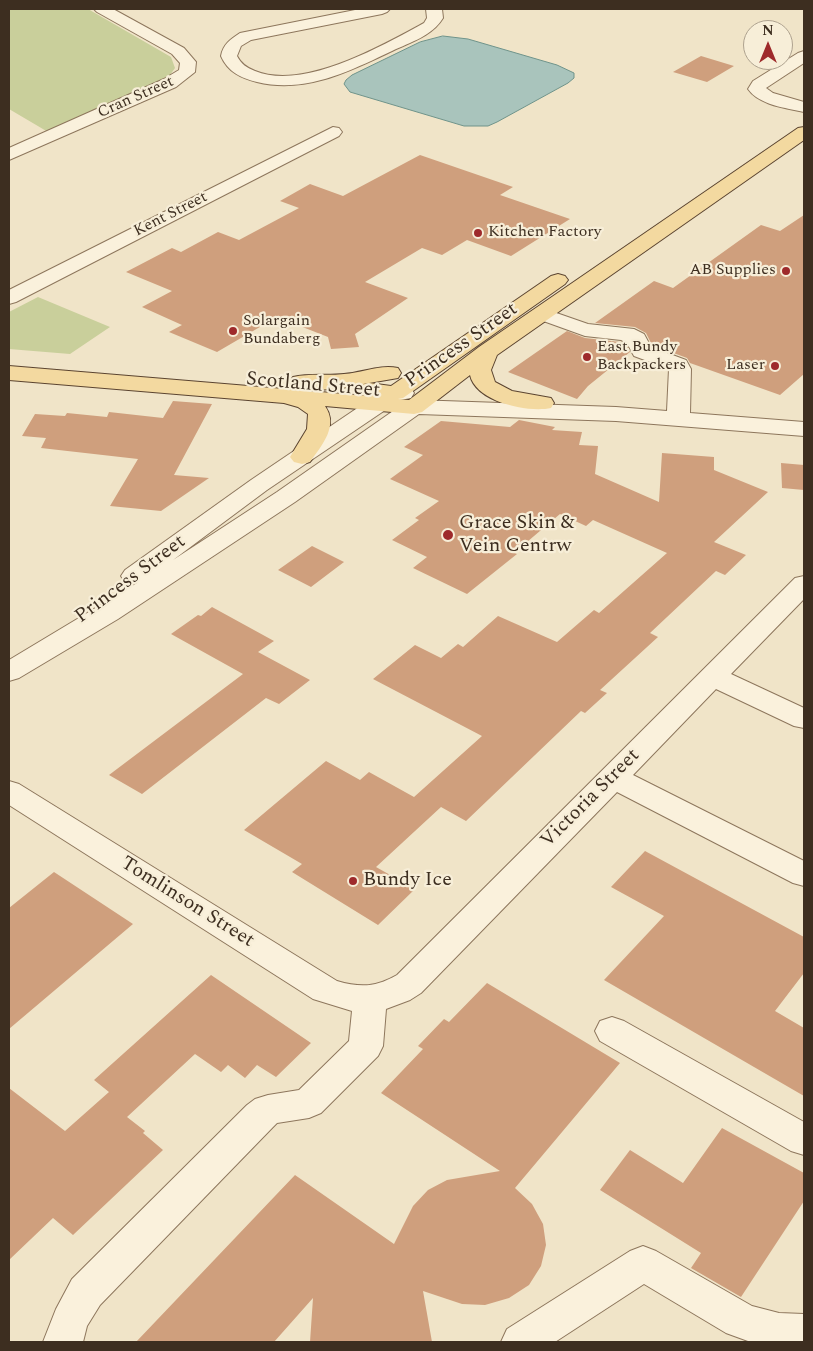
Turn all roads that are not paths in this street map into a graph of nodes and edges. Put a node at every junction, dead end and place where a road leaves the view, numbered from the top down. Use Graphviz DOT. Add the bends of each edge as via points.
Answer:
graph roads {
  1 [pos="102,9"];
  2 [pos="382,9"];
  3 [pos="434,9"];
  4 [pos="804,56"];
  5 [pos="804,107"];
  6 [pos="804,115"];
  7 [pos="333,132"];
  8 [pos="804,132"];
  9 [pos="9,155"];
  10 [pos="9,298"];
  11 [pos="542,314"];
  12 [pos="460,347"];
  13 [pos="487,352"];
  14 [pos="9,362"];
  15 [pos="9,373"];
  16 [pos="283,389"];
  17 [pos="404,400"];
  18 [pos="543,403"];
  19 [pos="616,414"];
  20 [pos="678,419"];
  21 [pos="804,429"];
  22 [pos="302,457"];
  23 [pos="804,584"];
  24 [pos="14,668"];
  25 [pos="713,677"];
  26 [pos="804,719"];
  27 [pos="613,777"];
  28 [pos="9,791"];
  29 [pos="804,875"];
  30 [pos="370,1000"];
  31 [pos="612,1030"];
  32 [pos="804,1140"];
  33 [pos="804,1332"];
  34 [pos="63,1342"];
  35 [pos="521,1342"];
  1 -- 9 [label="street, Cran Street" via="178,52 188,62 188,72"];
  2 -- 3 [label="street" via="246,36 233,45 228,57 239,70 263,79 309,78 326,74 430,26 436,18"];
  4 -- 5 [label="street" via="756,89 767,97"];
  6 -- 12 [label="main road, Princess Street"];
  7 -- 10 [label="street, Kent Street"];
  8 -- 11 [label="main road, Princess Street"];
  11 -- 13 [label="main road, Princess Street"];
  11 -- 20 [label="street" via="581,329 633,336 642,351 678,365"];
  12 -- 16 [label="main road" via="380,376"];
  12 -- 17 [label="main road, Princess Street"];
  13 -- 17 [label="main road, Princess Street"];
  13 -- 18 [label="main road" via="480,370 484,384 504,396"];
  14 -- 16 [label="main road, Scotland Street"];
  15 -- 16 [label="main road, Scotland Street"];
  16 -- 17 [label="main road, Scotland Street"];
  16 -- 22 [label="main road" via="319,413 320,431"];
  17 -- 18 [label="street, Scotland Street"];
  17 -- 19 [label="street, Scotland Street" via="545,413"];
  17 -- 22 [label="street, Princess Street"];
  17 -- 24 [label="street, Princess Street" via="392,424 270,508 109,613"];
  18 -- 19 [label="street, Scotland Street"];
  19 -- 20 [label="street, Scotland Street"];
  20 -- 21 [label="street, Scotland Street"];
  22 -- 24 [label="street, Princess Street" via="93,606"];
  23 -- 25 [label="street, Victoria Street"];
  25 -- 26 [label="street"];
  25 -- 27 [label="street, Victoria Street"];
  27 -- 29 [label="street"];
  27 -- 30 [label="street, Victoria Street" via="408,984 384,997"];
  28 -- 30 [label="street, Tomlinson Street" via="325,990"];
  30 -- 34 [label="street" via="366,1046 309,1103 268,1110 260,1116 86,1292 69,1322"];
  31 -- 32 [label="street"];
  33 -- 35 [label="street" via="758,1327 740,1320 643,1263"];
}
